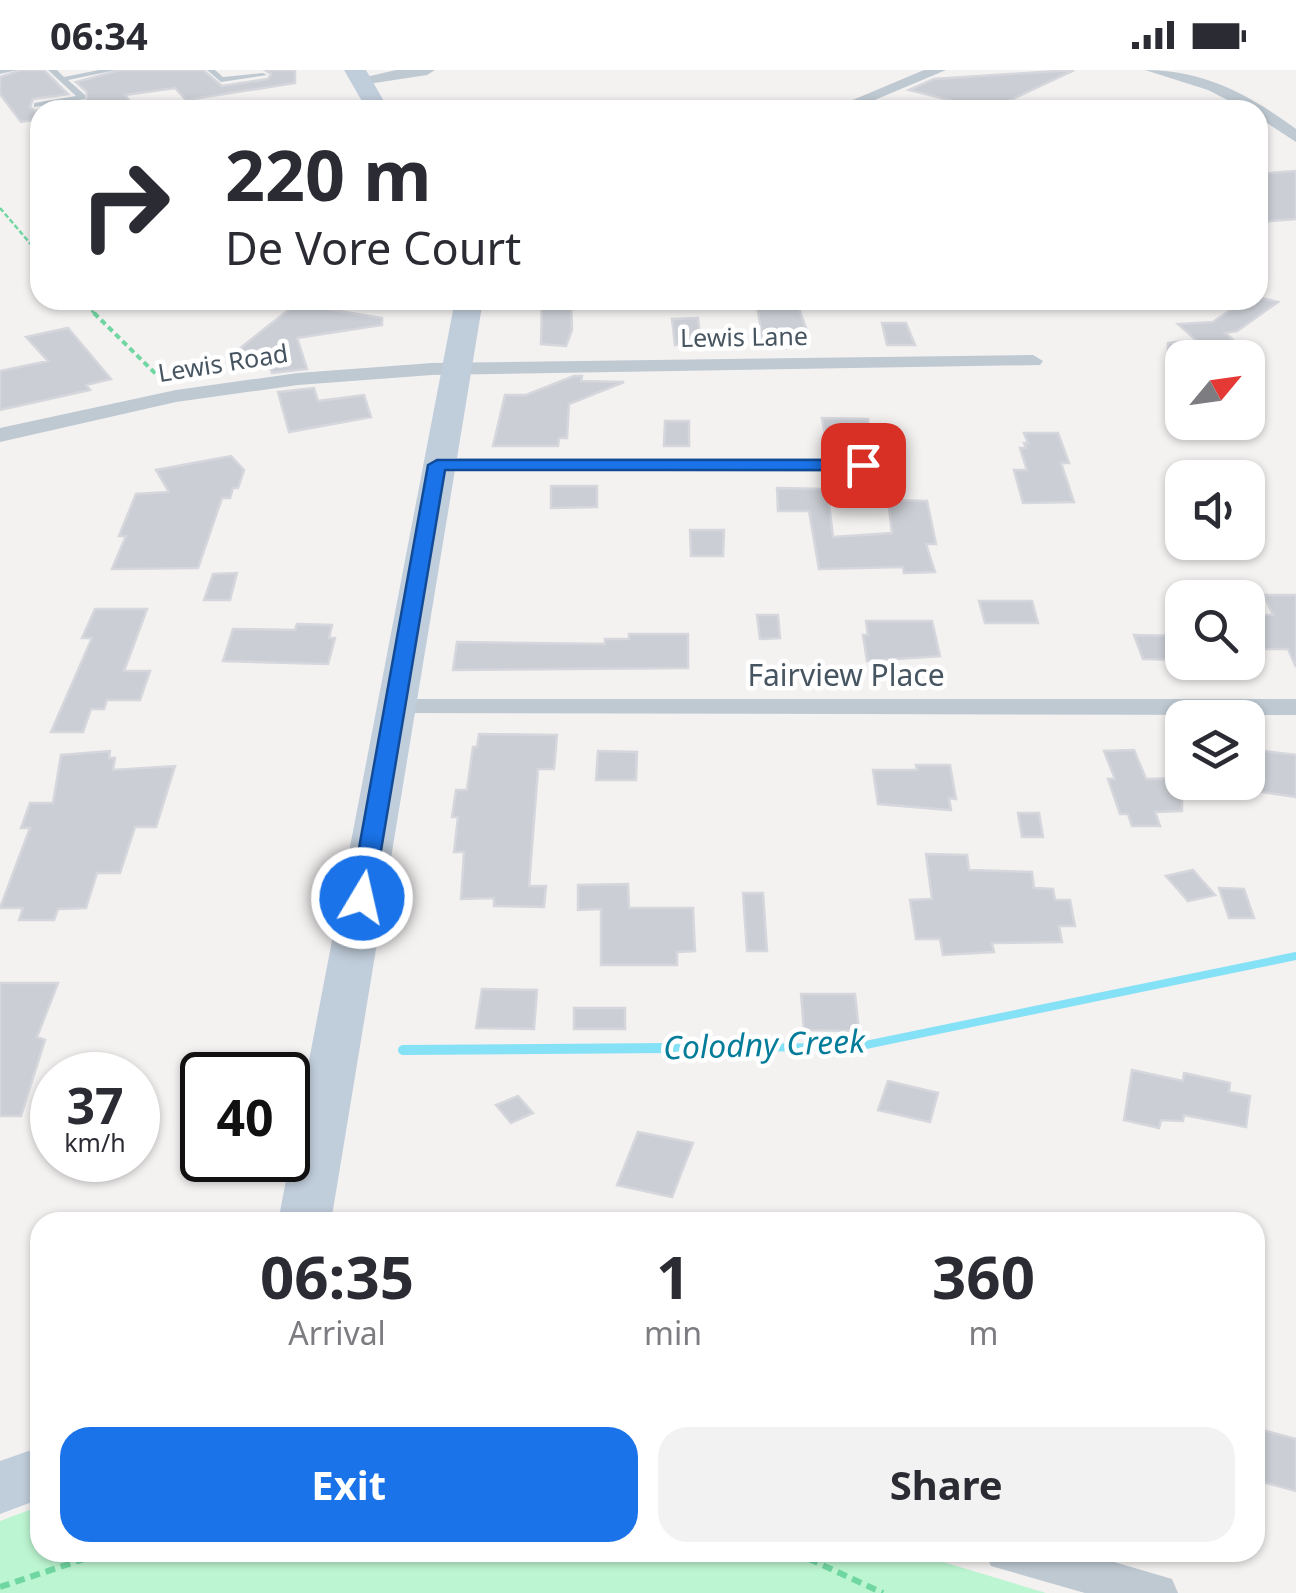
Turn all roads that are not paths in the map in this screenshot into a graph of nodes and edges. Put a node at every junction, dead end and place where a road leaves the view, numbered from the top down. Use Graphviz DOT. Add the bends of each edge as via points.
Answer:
graph roads {
  1 [pos="13,70"];
  2 [pos="52,70"];
  3 [pos="112,70"];
  4 [pos="212,70"];
  5 [pos="427,70"];
  6 [pos="938,70"];
  7 [pos="1153,70"];
  8 [pos="0,72"];
  9 [pos="263,75"];
  10 [pos="358,75"];
  11 [pos="64,79"];
  12 [pos="65,100"];
  13 [pos="372,100"];
  14 [pos="863,100"];
  15 [pos="1247,100"];
  16 [pos="1268,116"];
  17 [pos="1296,137"];
  18 [pos="467,310"];
  19 [pos="1033,361"];
  20 [pos="457,368"];
  21 [pos="0,435"];
  22 [pos="437,465"];
  23 [pos="863,465"];
  24 [pos="396,707"];
  25 [pos="1296,707"];
  26 [pos="306,1212"];
  27 [pos="30,1476"];
  28 [pos="0,1488"];
  29 [pos="1043,1562"];
  30 [pos="1156,1593"];
  1 -- 8 [label="lane"];
  2 -- 11 [label="lane"];
  3 -- 11 [label="lane"];
  4 -- 9 [label="lane" via="221,80"];
  5 -- 10 [label="street"];
  6 -- 14 [label="street"];
  7 -- 15 [label="street"];
  10 -- 13 [label="street"];
  11 -- 12 [label="lane" via="82,97"];
  16 -- 17 [label="street"];
  18 -- 20 [label="street"];
  19 -- 20 [label="street, Lewis Lane"];
  20 -- 21 [label="street, Lewis Road" via="220,390"];
  20 -- 22 [label="street"];
  22 -- 23 [label="street"];
  22 -- 24 [label="street"];
  24 -- 25 [label="street, Fairview Place"];
  24 -- 26 [label="street"];
  27 -- 28 [label="street"];
  29 -- 30 [label="street"];
}
